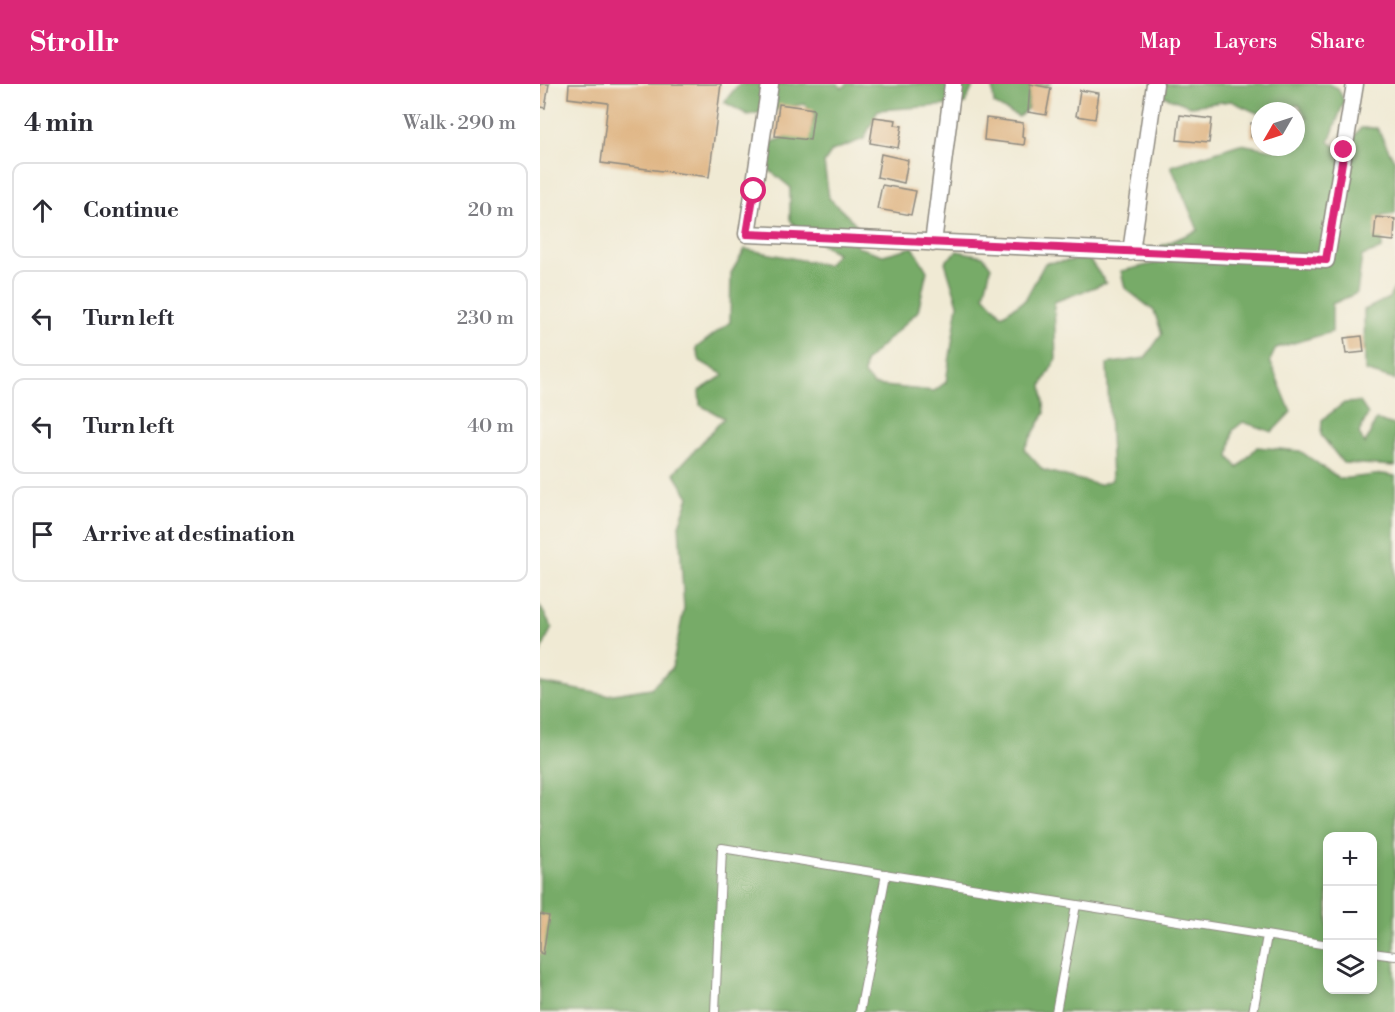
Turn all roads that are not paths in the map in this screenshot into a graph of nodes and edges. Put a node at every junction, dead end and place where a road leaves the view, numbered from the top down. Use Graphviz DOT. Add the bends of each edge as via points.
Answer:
graph roads {
  1 [pos="770,84"];
  2 [pos="953,84"];
  3 [pos="1155,84"];
  4 [pos="1355,84"];
  5 [pos="933,243"];
  6 [pos="1131,252"];
  7 [pos="886,874"];
  8 [pos="1076,905"];
  9 [pos="1267,936"];
  10 [pos="1323,944"];
  11 [pos="1377,954"];
  12 [pos="1395,956"];
  13 [pos="715,1012"];
  14 [pos="860,1012"];
  15 [pos="1056,1012"];
  16 [pos="1254,1012"];
  1 -- 5 [label="street" via="747,234"];
  2 -- 5 [label="street"];
  3 -- 6 [label="street"];
  4 -- 6 [label="street" via="1326,260"];
  5 -- 6 [label="street"];
  7 -- 8 [label="lane"];
  7 -- 13 [label="lane" via="722,848"];
  7 -- 14 [label="lane"];
  8 -- 9 [label="lane"];
  8 -- 15 [label="lane"];
  9 -- 10 [label="lane"];
  9 -- 16 [label="lane"];
  11 -- 12 [label="lane"];
}
